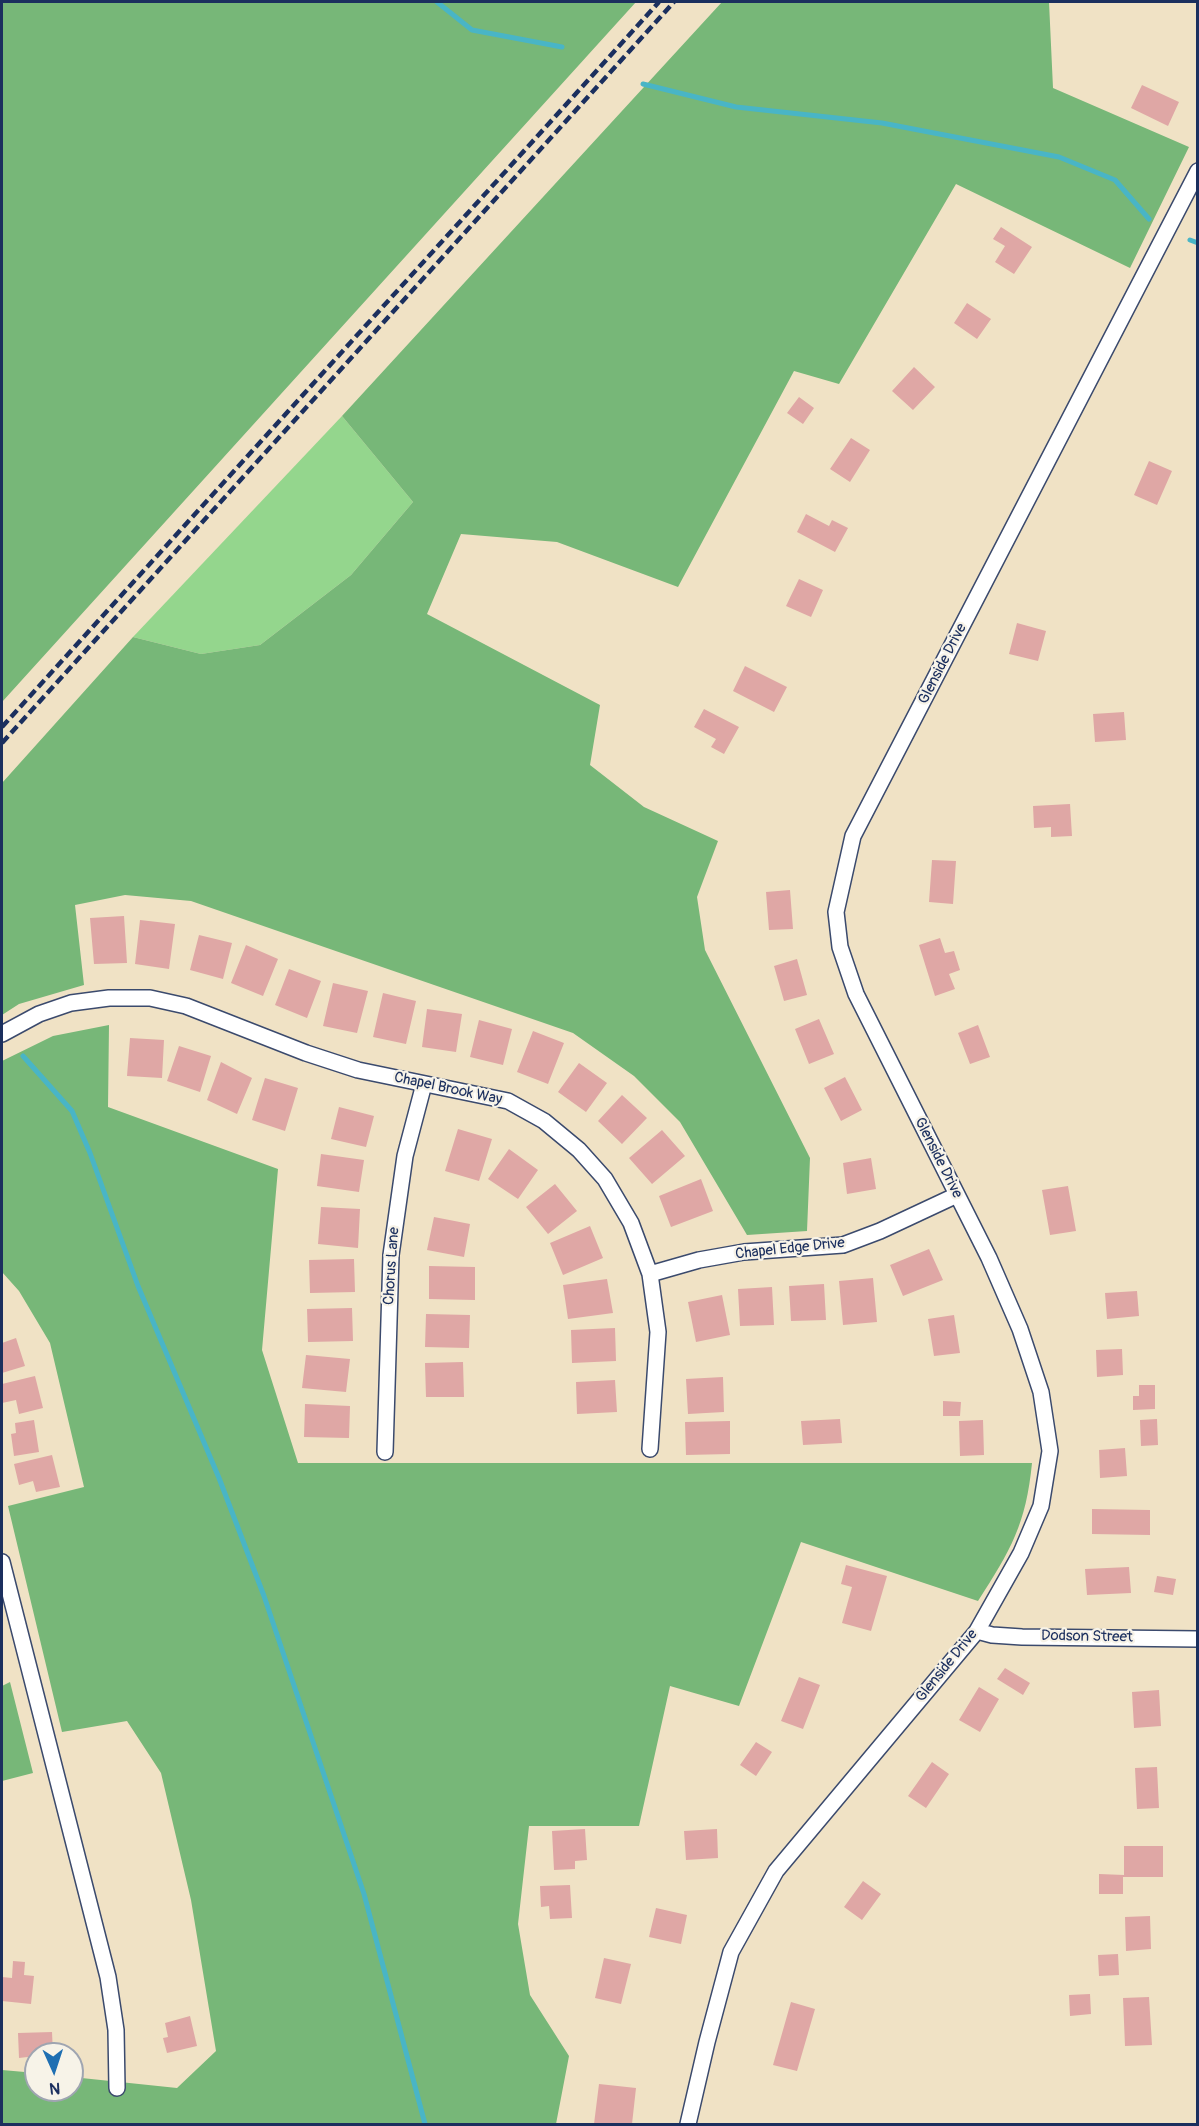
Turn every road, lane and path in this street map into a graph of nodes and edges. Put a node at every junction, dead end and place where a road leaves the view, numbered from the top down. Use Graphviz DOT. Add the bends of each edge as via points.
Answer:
graph roads {
  1 [pos="1197,171"];
  2 [pos="2,1034"];
  3 [pos="424,1084"];
  4 [pos="957,1195"];
  5 [pos="650,1274"];
  6 [pos="650,1449"];
  7 [pos="385,1452"];
  8 [pos="2,1566"];
  9 [pos="977,1631"];
  10 [pos="1197,1639"];
  11 [pos="117,2088"];
  12 [pos="688,2124"];
  1 -- 4 [label="street, Glenside Drive" via="854,836 836,912 840,946 856,994"];
  2 -- 3 [label="street, Chapel Brook Way" via="39,1014 71,1003 150,998 186,1006 358,1070"];
  3 -- 5 [label="street, Chapel Brook Way" via="508,1101 544,1121 579,1150 605,1179 631,1223"];
  3 -- 7 [label="street, Chorus Lane" via="405,1156 391,1255"];
  4 -- 5 [label="street, Chapel Edge Drive" via="843,1245 744,1252"];
  4 -- 9 [label="street, Glenside Drive" via="1020,1329 1041,1392 1050,1451 1041,1506"];
  5 -- 6 [label="street, Chapel Brook Way" via="658,1332"];
  8 -- 11 [label="street" via="108,1977 116,2030"];
  9 -- 10 [label="street, Dodson Street" via="992,1635"];
  9 -- 12 [label="street, Glenside Drive" via="776,1871 732,1952"];
}
